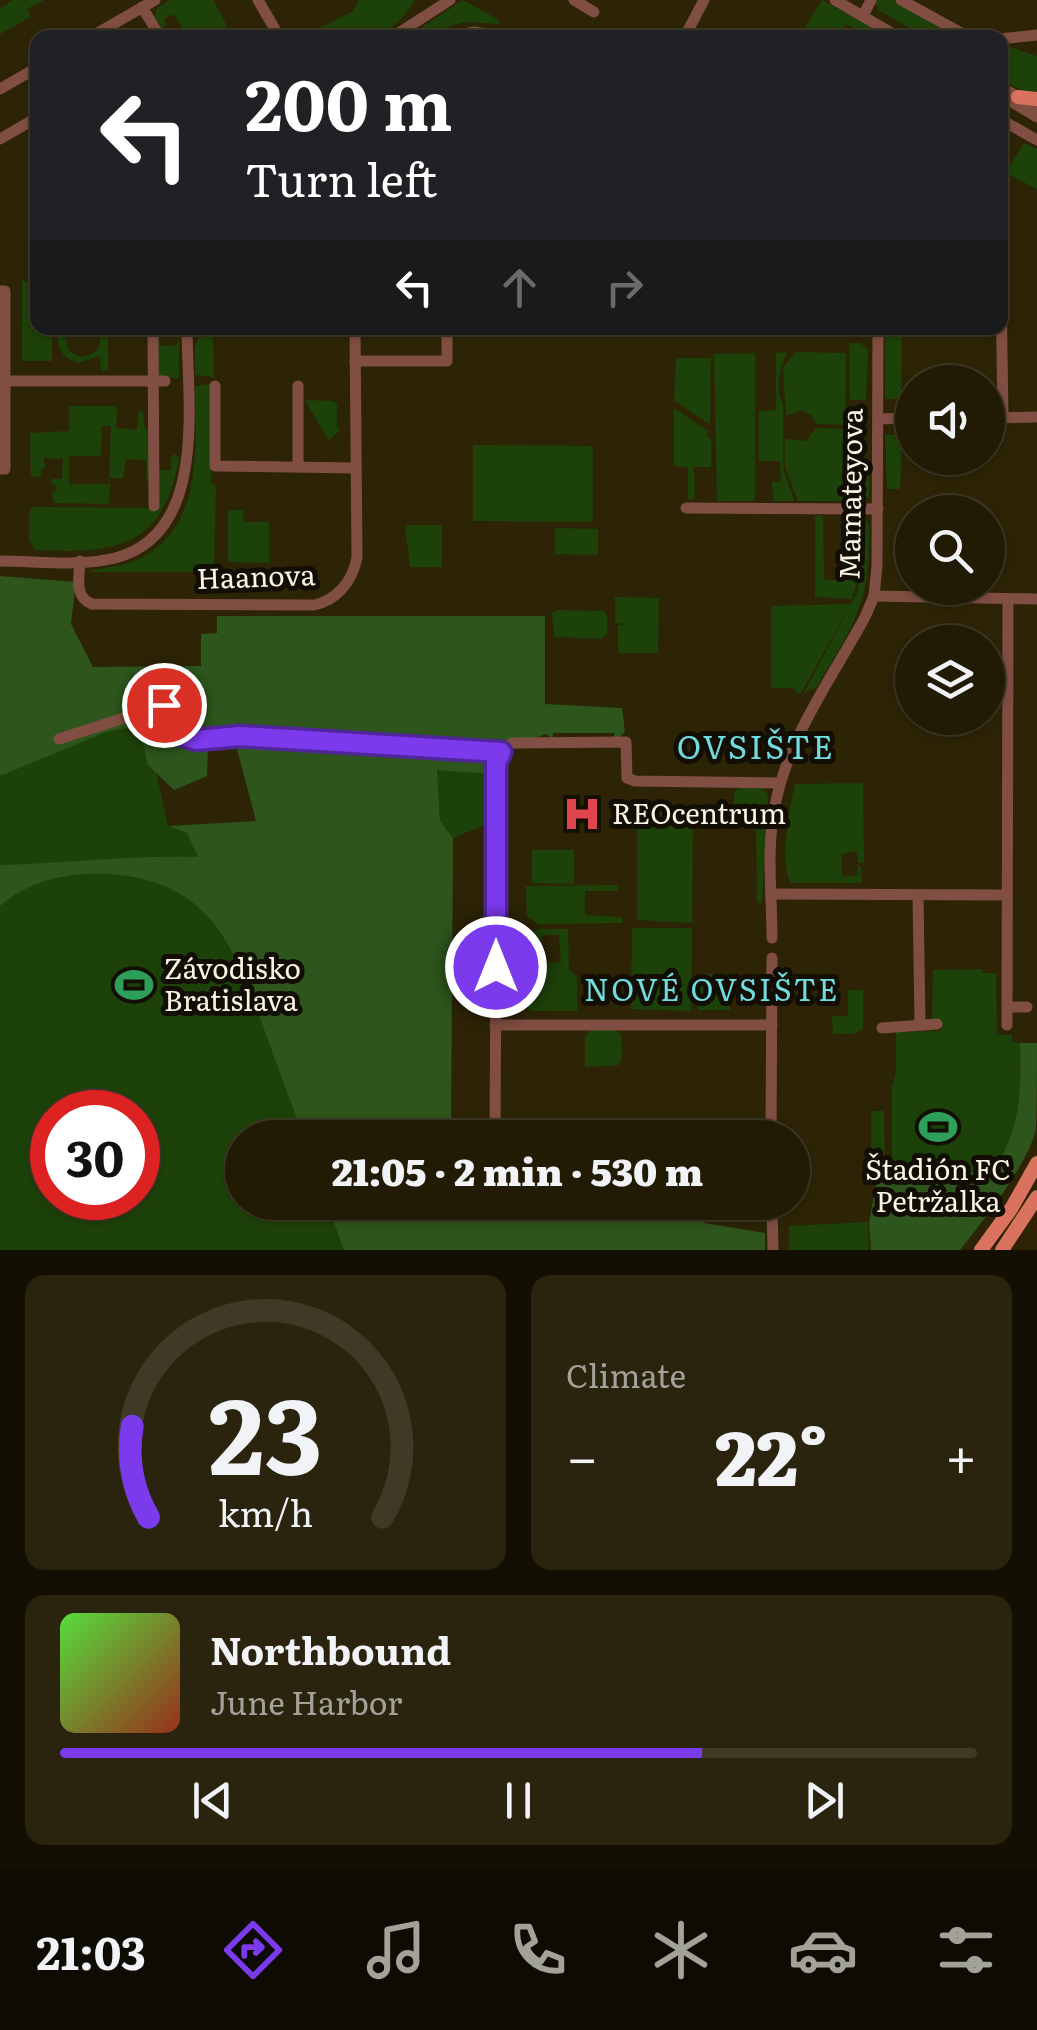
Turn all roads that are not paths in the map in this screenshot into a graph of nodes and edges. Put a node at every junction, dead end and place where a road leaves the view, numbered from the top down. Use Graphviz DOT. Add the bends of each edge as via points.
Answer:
graph roads {
  1 [pos="155,0"];
  2 [pos="258,0"];
  3 [pos="450,0"];
  4 [pos="574,0"];
  5 [pos="704,0"];
  6 [pos="834,0"];
  7 [pos="850,0"];
  8 [pos="901,0"];
  9 [pos="869,5"];
  10 [pos="142,7"];
  11 [pos="594,12"];
  12 [pos="694,18"];
  13 [pos="103,30"];
  14 [pos="155,30"];
  15 [pos="275,30"];
  16 [pos="403,30"];
  17 [pos="683,30"];
  18 [pos="688,30"];
  19 [pos="894,30"];
  20 [pos="899,30"];
  21 [pos="955,30"];
  22 [pos="1037,35"];
  23 [pos="1008,38"];
  24 [pos="30,72"];
  25 [pos="0,89"];
  26 [pos="1008,91"];
  27 [pos="1018,97"];
  28 [pos="1008,101"];
  29 [pos="1037,103"];
  30 [pos="1037,117"];
  31 [pos="30,122"];
  32 [pos="1008,124"];
  33 [pos="0,139"];
  34 [pos="1037,140"];
  35 [pos="0,291"];
  36 [pos="154,335"];
  37 [pos="187,335"];
  38 [pos="355,335"];
  39 [pos="447,335"];
  40 [pos="878,335"];
  41 [pos="1002,335"];
  42 [pos="355,361"];
  43 [pos="1002,365"];
  44 [pos="4,382"];
  45 [pos="159,382"];
  46 [pos="215,386"];
  47 [pos="298,386"];
  48 [pos="1005,417"];
  49 [pos="1037,417"];
  50 [pos="895,418"];
  51 [pos="878,419"];
  52 [pos="298,467"];
  53 [pos="356,468"];
  54 [pos="2,469"];
  55 [pos="154,506"];
  56 [pos="686,508"];
  57 [pos="878,508"];
  58 [pos="0,561"];
  59 [pos="80,561"];
  60 [pos="874,596"];
  61 [pos="1008,599"];
  62 [pos="1037,599"];
  63 [pos="59,739"];
  64 [pos="501,752"];
  65 [pos="780,783"];
  66 [pos="772,894"];
  67 [pos="918,895"];
  68 [pos="1007,895"];
  69 [pos="772,938"];
  70 [pos="772,958"];
  71 [pos="1007,1007"];
  72 [pos="1027,1007"];
  73 [pos="920,1024"];
  74 [pos="937,1024"];
  75 [pos="495,1025"];
  76 [pos="772,1025"];
  77 [pos="1007,1025"];
  78 [pos="882,1028"];
  79 [pos="495,1120"];
  80 [pos="772,1120"];
  81 [pos="1037,1163"];
  82 [pos="1037,1197"];
  83 [pos="772,1220"];
  84 [pos="771,1250"];
  85 [pos="981,1250"];
  86 [pos="1002,1250"];
  1 -- 10 [label="street"];
  2 -- 15 [label="street"];
  3 -- 16 [label="street"];
  4 -- 11 [label="street"];
  5 -- 12 [label="street"];
  6 -- 19 [label="street"];
  7 -- 9 [label="street"];
  8 -- 21 [label="street"];
  9 -- 20 [label="street"];
  10 -- 13 [label="street"];
  10 -- 14 [label="street"];
  12 -- 17 [label="street"];
  12 -- 18 [label="street"];
  22 -- 23 [label="street"];
  24 -- 25 [label="street"];
  26 -- 27 [label="street"];
  27 -- 29 [label="main road"];
  28 -- 30 [label="street"];
  31 -- 33 [label="street"];
  32 -- 34 [label="street"];
  35 -- 44 [label="street"];
  36 -- 45 [label="street"];
  37 -- 59 [label="street" via="186,462 174,510 138,549"];
  38 -- 42 [label="street, Haanova"];
  39 -- 42 [label="street" via="447,361"];
  40 -- 51 [label="street, Mamateyova"];
  41 -- 43 [label="street"];
  42 -- 53 [label="street, Haanova"];
  44 -- 45 [label="street"];
  44 -- 54 [label="street"];
  45 -- 55 [label="street"];
  46 -- 52 [label="street" via="215,466"];
  47 -- 52 [label="street"];
  48 -- 49 [label="street"];
  50 -- 51 [label="street"];
  51 -- 57 [label="street, Mamateyova"];
  52 -- 53 [label="street"];
  53 -- 59 [label="street, Haanova" via="356,565 341,590 320,604 92,604 79,592"];
  56 -- 57 [label="street"];
  57 -- 60 [label="street, Mamateyova"];
  58 -- 59 [label="street"];
  60 -- 61 [label="street"];
  60 -- 65 [label="street, Mamateyova"];
  61 -- 62 [label="street"];
  61 -- 68 [label="street"];
  63 -- 64 [label="street" via="164,705 184,736 196,740 240,736"];
  64 -- 65 [label="street" via="512,742 626,742 628,778 635,782"];
  64 -- 75 [label="street"];
  65 -- 66 [label="street, Mamateyova"];
  66 -- 67 [label="street"];
  66 -- 69 [label="street, Mamateyova"];
  67 -- 68 [label="street"];
  67 -- 73 [label="street"];
  68 -- 71 [label="street"];
  70 -- 76 [label="street"];
  71 -- 72 [label="street"];
  71 -- 77 [label="street"];
  73 -- 74 [label="street"];
  73 -- 78 [label="street"];
  75 -- 76 [label="street"];
  75 -- 79 [label="street"];
  76 -- 80 [label="street"];
  81 -- 85 [label="main road"];
  82 -- 86 [label="main road"];
  83 -- 84 [label="street"];
}
